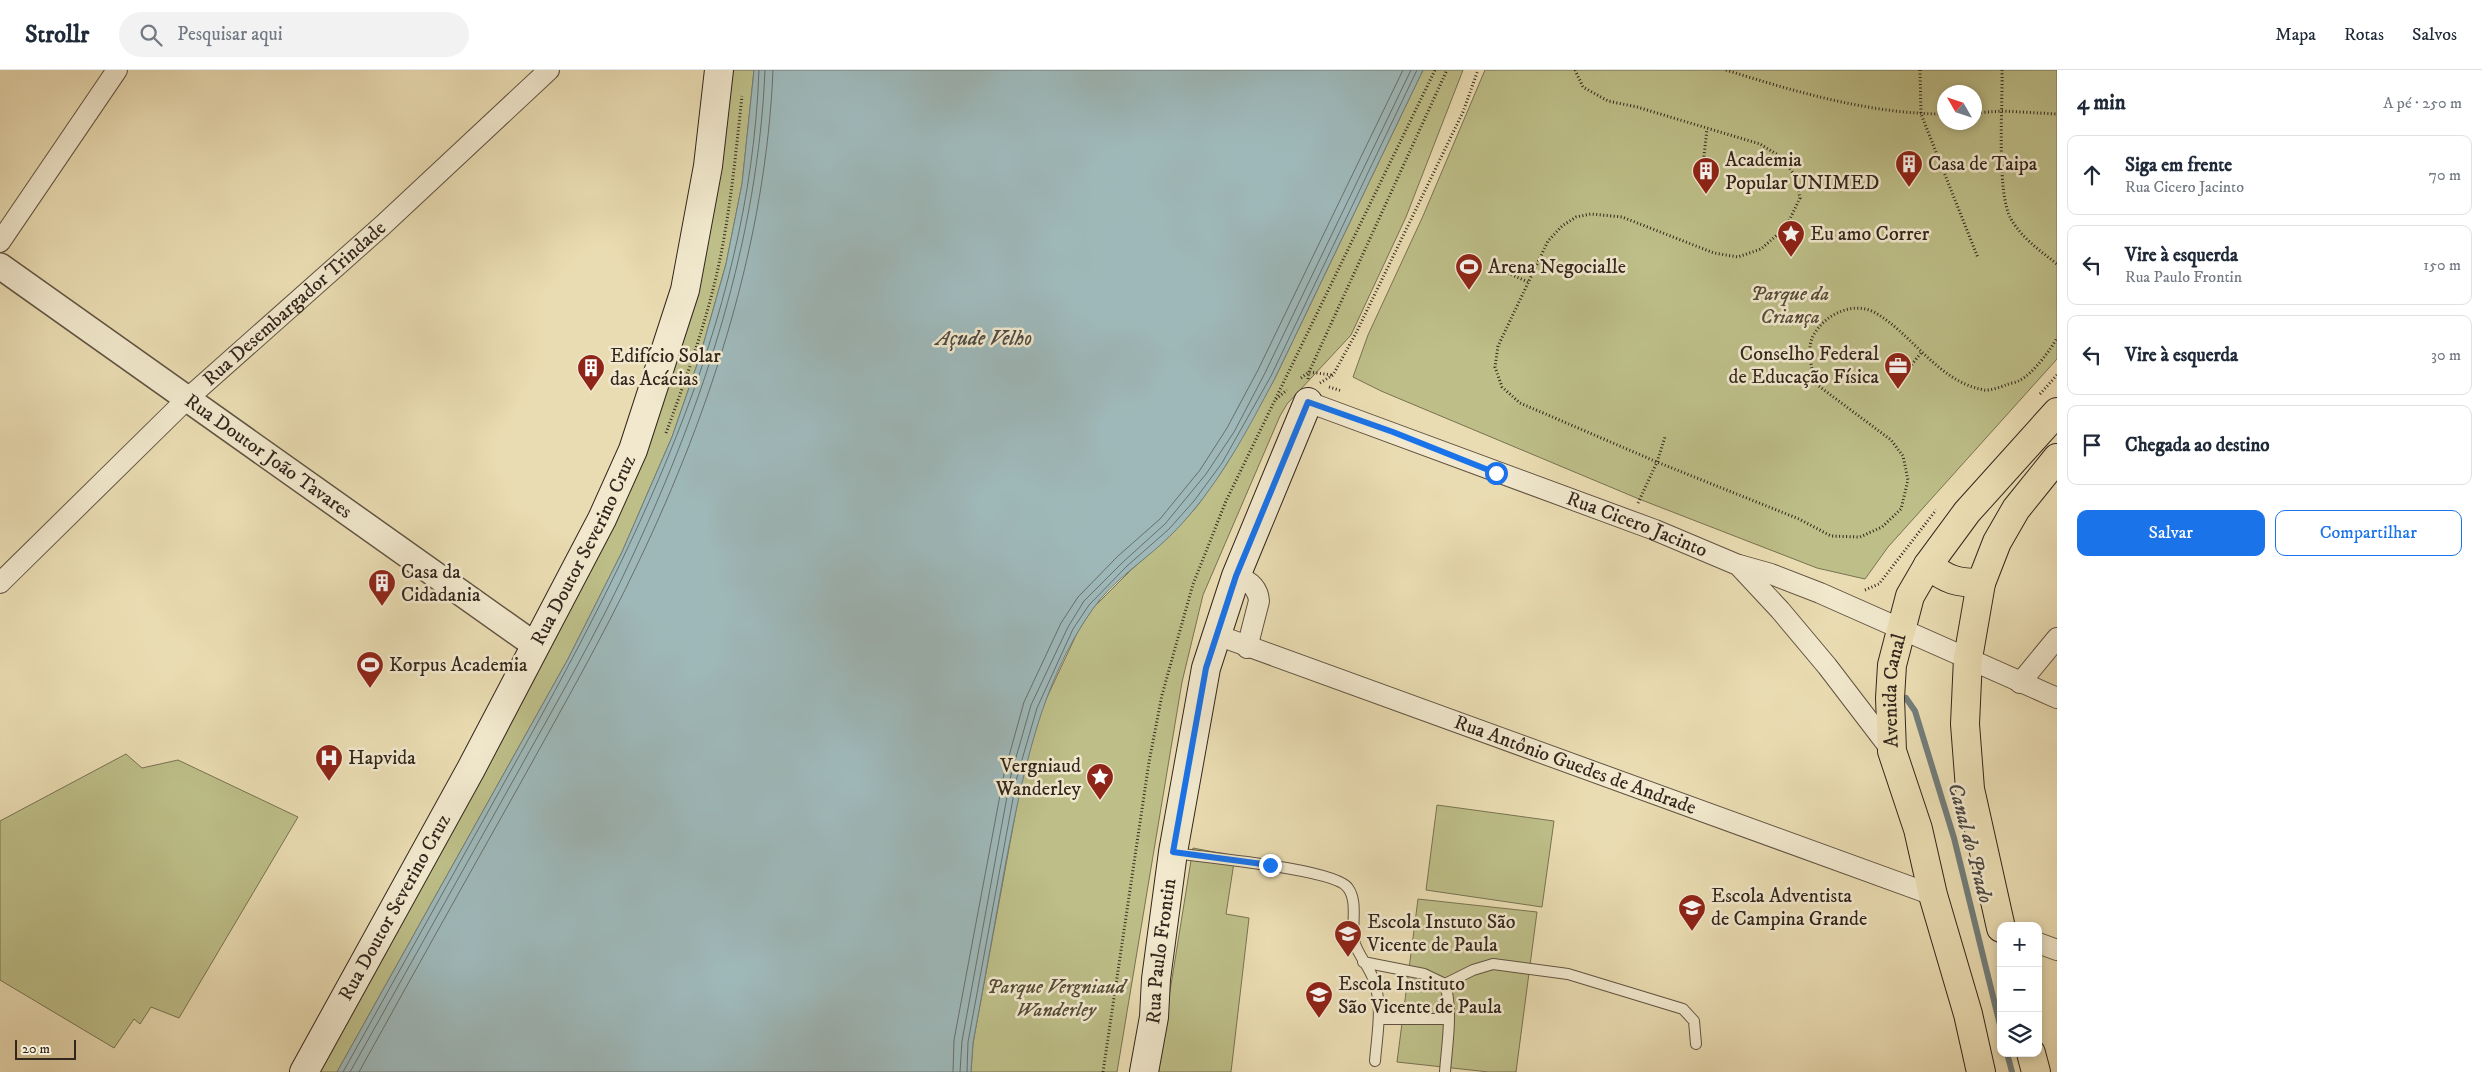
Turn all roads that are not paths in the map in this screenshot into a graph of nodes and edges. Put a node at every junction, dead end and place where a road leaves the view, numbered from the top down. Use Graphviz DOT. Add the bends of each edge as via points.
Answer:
graph roads {
  1 [pos="117,70"];
  2 [pos="549,70"];
  3 [pos="719,70"];
  4 [pos="0,242"];
  5 [pos="0,266"];
  6 [pos="1312,394"];
  7 [pos="186,399"];
  8 [pos="2048,404"];
  9 [pos="2057,458"];
  10 [pos="1738,565"];
  11 [pos="1928,565"];
  12 [pos="1236,576"];
  13 [pos="0,583"];
  14 [pos="1981,583"];
  15 [pos="1900,629"];
  16 [pos="1217,635"];
  17 [pos="2057,638"];
  18 [pos="536,646"];
  19 [pos="1247,648"];
  20 [pos="1968,658"];
  21 [pos="2020,682"];
  22 [pos="2057,698"];
  23 [pos="1892,751"];
  24 [pos="1173,852"];
  25 [pos="1933,895"];
  26 [pos="2000,922"];
  27 [pos="2042,944"];
  28 [pos="2057,950"];
  29 [pos="1363,962"];
  30 [pos="1445,984"];
  31 [pos="1379,1019"];
  32 [pos="1448,1020"];
  33 [pos="1696,1044"];
  34 [pos="2033,1057"];
  35 [pos="1375,1061"];
  36 [pos="304,1072"];
  37 [pos="1144,1072"];
  38 [pos="1445,1072"];
  39 [pos="1981,1072"];
  40 [pos="2036,1072"];
  1 -- 4 [label="street"];
  2 -- 7 [label="street, Rua Desembargador Trindade" via="383,225"];
  3 -- 18 [label="main road, Rua Doutor Severino Cruz" via="710,157 686,290 633,450 602,519"];
  5 -- 7 [label="street, Rua Doutor João Tavares"];
  6 -- 10 [label="street, Rua Cicero Jacinto"];
  6 -- 12 [label="main road, Rua Paulo Frontin"];
  7 -- 13 [label="street, Rua Desembargador Trindade"];
  7 -- 18 [label="street, Rua Doutor João Tavares"];
  8 -- 11 [label="main road, Avenida Canal"];
  9 -- 14 [label="main road" via="1997,542"];
  10 -- 15 [label="street" via="1779,577"];
  10 -- 23 [label="street, Rua Cicero Jacinto" via="1827,666"];
  11 -- 14 [label="main road" via="1960,583"];
  11 -- 15 [label="main road, Avenida Canal" via="1910,596"];
  12 -- 16 [label="main road, Rua Paulo Frontin"];
  12 -- 19 [label="street" via="1252,585 1259,594"];
  14 -- 20 [label="main road"];
  15 -- 20 [label="street"];
  15 -- 23 [label="main road, Avenida Canal" via="1892,666"];
  16 -- 19 [label="street, Rua Antônio Guedes de Andrade"];
  16 -- 24 [label="main road, Rua Paulo Frontin" via="1206,668"];
  17 -- 21 [label="street"];
  18 -- 36 [label="main road, Rua Doutor Severino Cruz"];
  19 -- 25 [label="street, Rua Antônio Guedes de Andrade"];
  20 -- 21 [label="street"];
  20 -- 26 [label="main road" via="1965,724 1970,789"];
  21 -- 22 [label="street"];
  23 -- 25 [label="main road, Avenida Canal" via="1918,829"];
  24 -- 29 [label="lane" via="1270,865 1336,879 1348,886 1352,896 1355,943"];
  24 -- 37 [label="main road, Rua Paulo Frontin" via="1154,1017"];
  25 -- 39 [label="main road, Avenida Canal" via="1968,1014"];
  27 -- 28 [label="street"];
  29 -- 30 [label="lane" via="1424,974"];
  29 -- 31 [label="lane" via="1374,980"];
  30 -- 32 [label="lane"];
  30 -- 33 [label="lane" via="1493,964 1568,974 1683,1009 1694,1021"];
  31 -- 32 [label="lane"];
  31 -- 35 [label="lane"];
  32 -- 38 [label="lane"];
  34 -- 40 [label="main road"];
}
